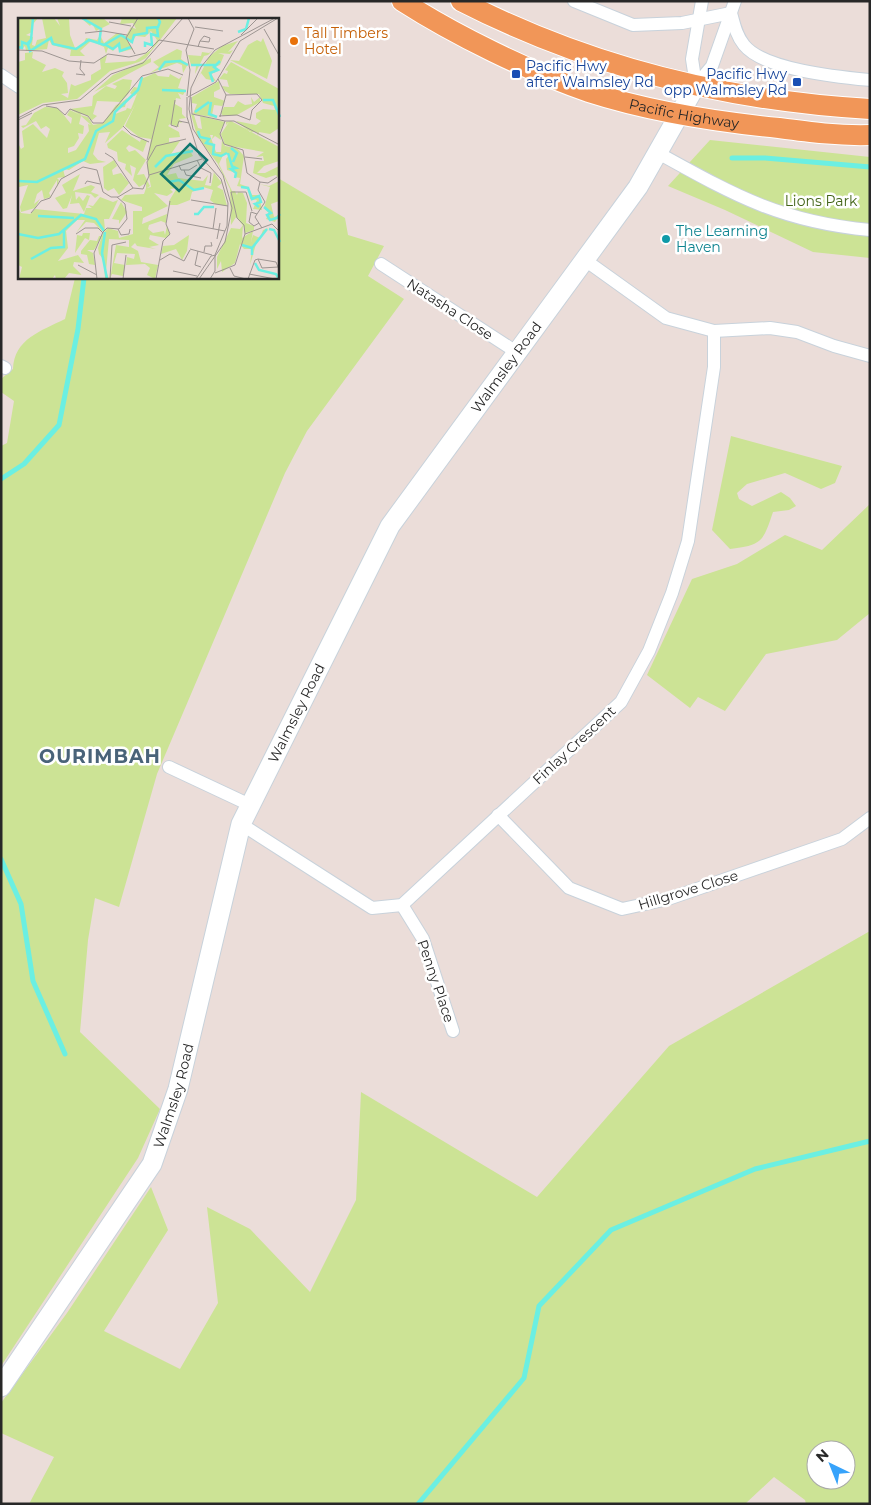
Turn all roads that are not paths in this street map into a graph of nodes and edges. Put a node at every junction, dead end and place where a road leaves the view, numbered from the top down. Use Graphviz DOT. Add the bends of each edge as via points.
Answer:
graph roads {
  1 [pos="402,1"];
  2 [pos="460,1"];
  3 [pos="574,1"];
  4 [pos="702,1"];
  5 [pos="733,7"];
  6 [pos="698,20"];
  7 [pos="1,75"];
  8 [pos="870,80"];
  9 [pos="696,85"];
  10 [pos="18,86"];
  11 [pos="870,109"];
  12 [pos="681,113"];
  13 [pos="870,135"];
  14 [pos="658,153"];
  15 [pos="870,230"];
  16 [pos="585,260"];
  17 [pos="381,264"];
  18 [pos="714,331"];
  19 [pos="518,353"];
  20 [pos="870,356"];
  21 [pos="169,767"];
  22 [pos="250,805"];
  23 [pos="498,815"];
  24 [pos="870,818"];
  25 [pos="241,824"];
  26 [pos="402,904"];
  27 [pos="453,1031"];
  28 [pos="1,1387"];
  1 -- 12 [label="main road, Pacific Highway" via="534,70 590,92"];
  2 -- 9 [label="main road, Pacific Highway" via="544,39 650,76"];
  3 -- 6 [label="street" via="633,25 660,26"];
  4 -- 6 [label="street"];
  5 -- 6 [label="street"];
  5 -- 8 [label="street" via="736,32 745,46 766,61 829,76"];
  5 -- 9 [label="street" via="712,66"];
  6 -- 9 [label="street" via="692,60"];
  7 -- 10 [label="street"];
  9 -- 11 [label="main road, Pacific Highway" via="722,92 825,107"];
  9 -- 12 [label="street, Walmsley Road"];
  12 -- 13 [label="main road, Pacific Highway" via="740,124 850,136"];
  12 -- 14 [label="street, Walmsley Road"];
  14 -- 15 [label="street" via="719,188 788,216"];
  14 -- 16 [label="street, Walmsley Road" via="638,187"];
  16 -- 18 [label="street" via="666,318"];
  16 -- 19 [label="street, Walmsley Road"];
  17 -- 19 [label="street, Natasha Close"];
  18 -- 20 [label="street" via="770,328 798,332"];
  18 -- 23 [label="street, Finlay Crescent" via="714,367 688,541 649,651 621,702"];
  19 -- 22 [label="street, Walmsley Road" via="390,526"];
  21 -- 22 [label="street"];
  22 -- 25 [label="street, Walmsley Road"];
  23 -- 24 [label="street, Hillgrove Close" via="569,888 622,910 668,898 842,839"];
  23 -- 26 [label="street, Finlay Crescent"];
  25 -- 26 [label="street" via="372,908"];
  25 -- 28 [label="street, Walmsley Road" via="178,1089 152,1164"];
  26 -- 27 [label="street, Penny Place" via="423,939"];
}
